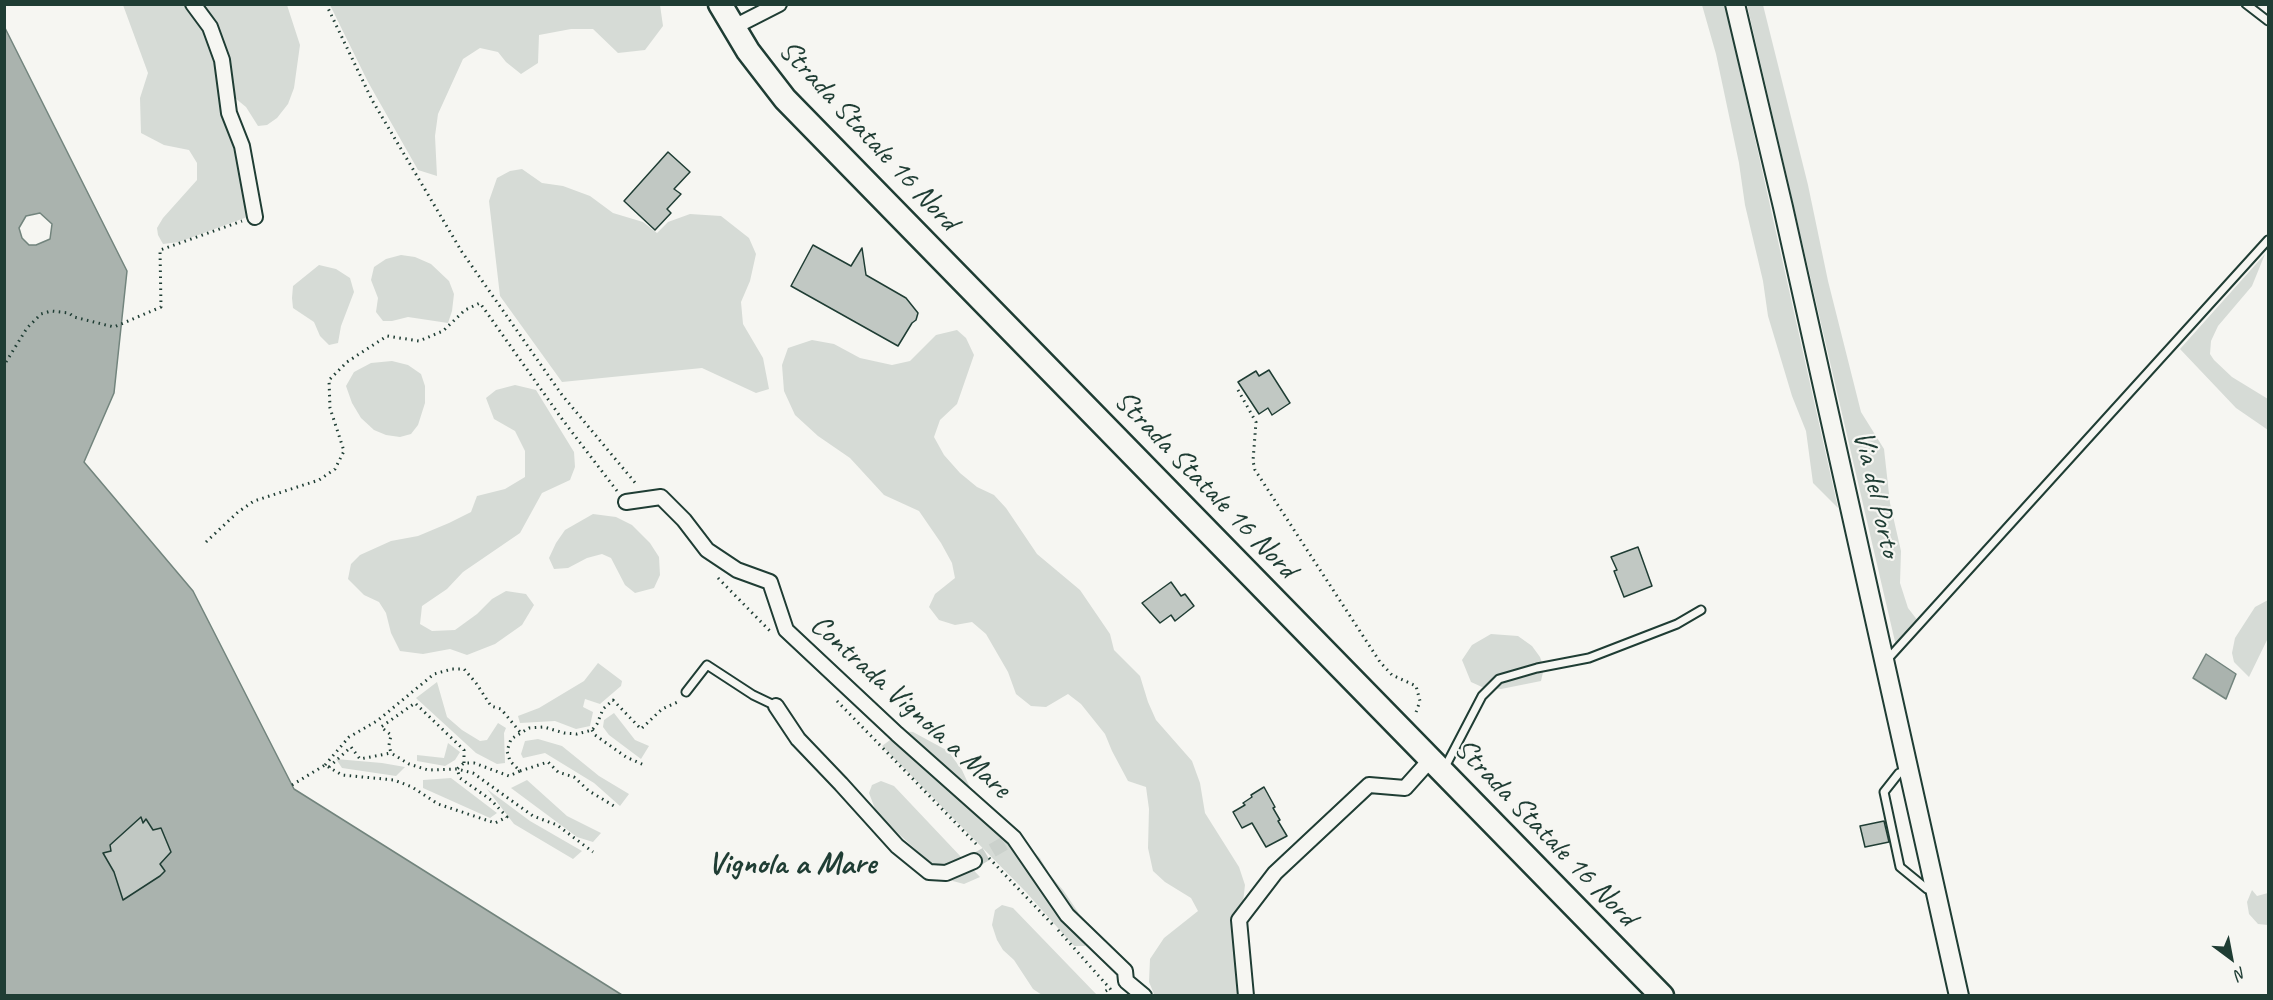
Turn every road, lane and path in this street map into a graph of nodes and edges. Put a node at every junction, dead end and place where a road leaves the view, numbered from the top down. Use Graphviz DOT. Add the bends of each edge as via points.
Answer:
graph roads {
  1 [pos="193,4"];
  2 [pos="720,4"];
  3 [pos="779,4"];
  4 [pos="1736,4"];
  5 [pos="2246,4"];
  6 [pos="2268,21"];
  7 [pos="734,27"];
  8 [pos="255,217"];
  9 [pos="2268,240"];
  10 [pos="6,362"];
  11 [pos="1238,390"];
  12 [pos="626,502"];
  13 [pos="206,542"];
  14 [pos="1701,610"];
  15 [pos="1884,663"];
  16 [pos="686,692"];
  17 [pos="681,700"];
  18 [pos="776,706"];
  19 [pos="592,730"];
  20 [pos="1403,730"];
  21 [pos="520,732"];
  22 [pos="391,753"];
  23 [pos="464,763"];
  24 [pos="644,765"];
  25 [pos="1437,765"];
  26 [pos="327,766"];
  27 [pos="457,769"];
  28 [pos="520,771"];
  29 [pos="1908,771"];
  30 [pos="292,785"];
  31 [pos="614,806"];
  32 [pos="593,852"];
  33 [pos="974,861"];
  34 [pos="1934,886"];
  35 [pos="1144,996"];
  36 [pos="1246,996"];
  37 [pos="1662,996"];
  38 [pos="1959,996"];
  1 -- 8 [label="street" via="210,27 222,60 230,113 242,146"];
  2 -- 7 [label="main road, Strada Statale 16 Nord"];
  3 -- 7 [label="street"];
  4 -- 15 [label="street, Via del Porto"];
  5 -- 6 [label="lane"];
  7 -- 20 [label="main road, Strada Statale 16 Nord" via="785,99"];
  8 -- 10 [label="path" via="160,250 161,308 108,327 51,310 27,328"];
  9 -- 15 [label="lane"];
  11 -- 20 [label="path" via="1256,423 1253,461 1265,487 1380,662 1392,675 1416,686 1418,710"];
  12 -- 13 [label="path" via="480,303 465,310 443,331 419,341 387,336 347,362 329,380 330,408 344,451 335,469 319,480 254,501"];
  12 -- 35 [label="street, Contrada Vignola a Mare" via="661,497 707,550 737,570 770,582 786,630 1014,838 1067,915 1125,971 1126,981"];
  14 -- 25 [label="lane" via="1677,624 1589,658 1499,679 1482,696"];
  15 -- 29 [label="street, Via del Porto"];
  16 -- 18 [label="lane" via="708,665"];
  17 -- 19 [label="path" via="662,709 641,729 613,700 603,709"];
  18 -- 33 [label="street" via="798,739 897,846 929,872 946,873"];
  19 -- 21 [label="path" via="578,734 544,727"];
  19 -- 24 [label="path" via="626,757"];
  20 -- 25 [label="main road, Strada Statale 16 Nord"];
  21 -- 26 [label="path" via="501,709 490,706 464,669 452,669 434,674 377,721 349,737"];
  21 -- 28 [label="path" via="511,739 507,751"];
  22 -- 23 [label="path" via="390,735 381,727 415,703 464,750"];
  22 -- 26 [label="path" via="360,759 351,747"];
  22 -- 27 [label="path" via="428,770"];
  23 -- 27 [label="path"];
  23 -- 28 [label="path" via="509,776"];
  25 -- 36 [label="street" via="1405,788 1370,785 1275,873 1239,921"];
  25 -- 37 [label="main road, Strada Statale 16 Nord"];
  26 -- 27 [label="path" via="342,775 394,780 438,804 495,823 507,817 460,778"];
  26 -- 30 [label="path"];
  27 -- 32 [label="path" via="485,780 533,816 557,825"];
  28 -- 31 [label="path" via="548,762"];
  29 -- 34 [label="street, Via del Porto"];
  29 -- 34 [label="lane" via="1899,773 1884,792 1900,867 1927,888"];
  34 -- 38 [label="street, Via del Porto"];
}
